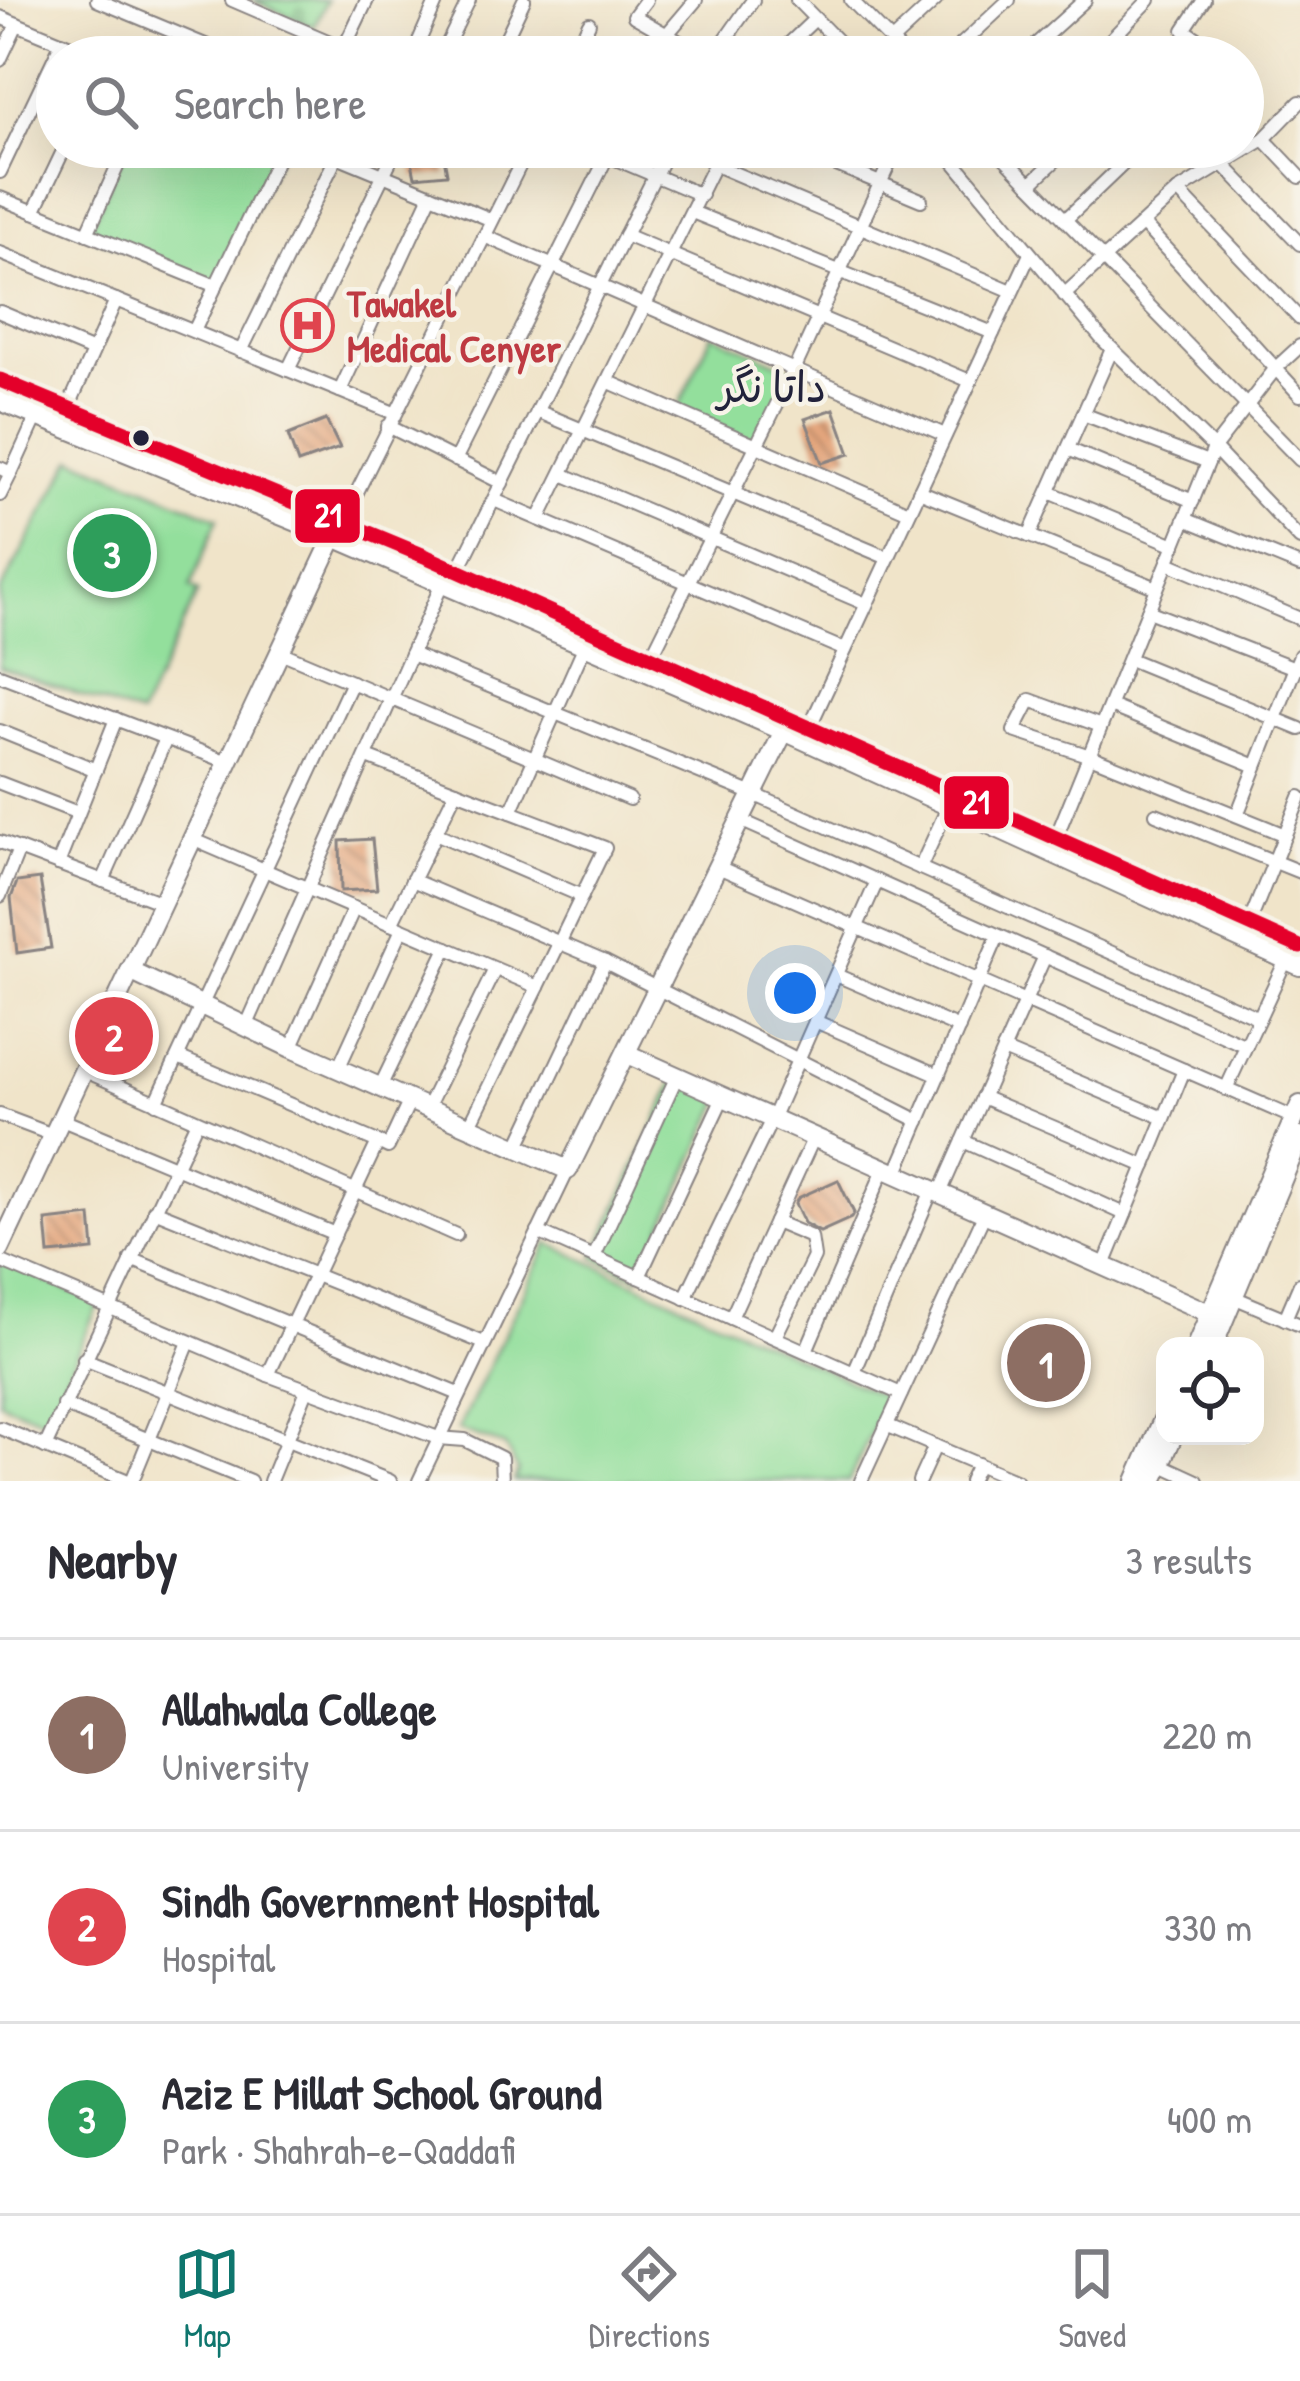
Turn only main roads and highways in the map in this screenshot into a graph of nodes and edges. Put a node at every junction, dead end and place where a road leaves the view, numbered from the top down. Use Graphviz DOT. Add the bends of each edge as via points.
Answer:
graph roads {
  1 [pos="0,380"];
  2 [pos="0,401"];
  3 [pos="338,530"];
  4 [pos="784,730"];
  5 [pos="1295,957"];
  6 [pos="130,971"];
  7 [pos="627,1054"];
  8 [pos="1298,1120"];
  9 [pos="0,1250"];
  10 [pos="1217,1317"];
  11 [pos="1203,1337"];
  12 [pos="1214,1337"];
  13 [pos="1153,1468"];
  14 [pos="1136,1481"];
  1 -- 3 [label="main road"];
  2 -- 3 [label="main road"];
  3 -- 4 [label="main road" via="442,584"];
  3 -- 5 [label="main road" via="458,571 1057,835 1250,924"];
  3 -- 6 [label="main road"];
  4 -- 5 [label="main road"];
  4 -- 7 [label="main road"];
  6 -- 7 [label="main road" via="568,1170"];
  6 -- 9 [label="main road"];
  7 -- 10 [label="main road"];
  8 -- 10 [label="main road"];
  10 -- 11 [label="main road"];
  10 -- 12 [label="main road"];
  13 -- 14 [label="main road"];
}
